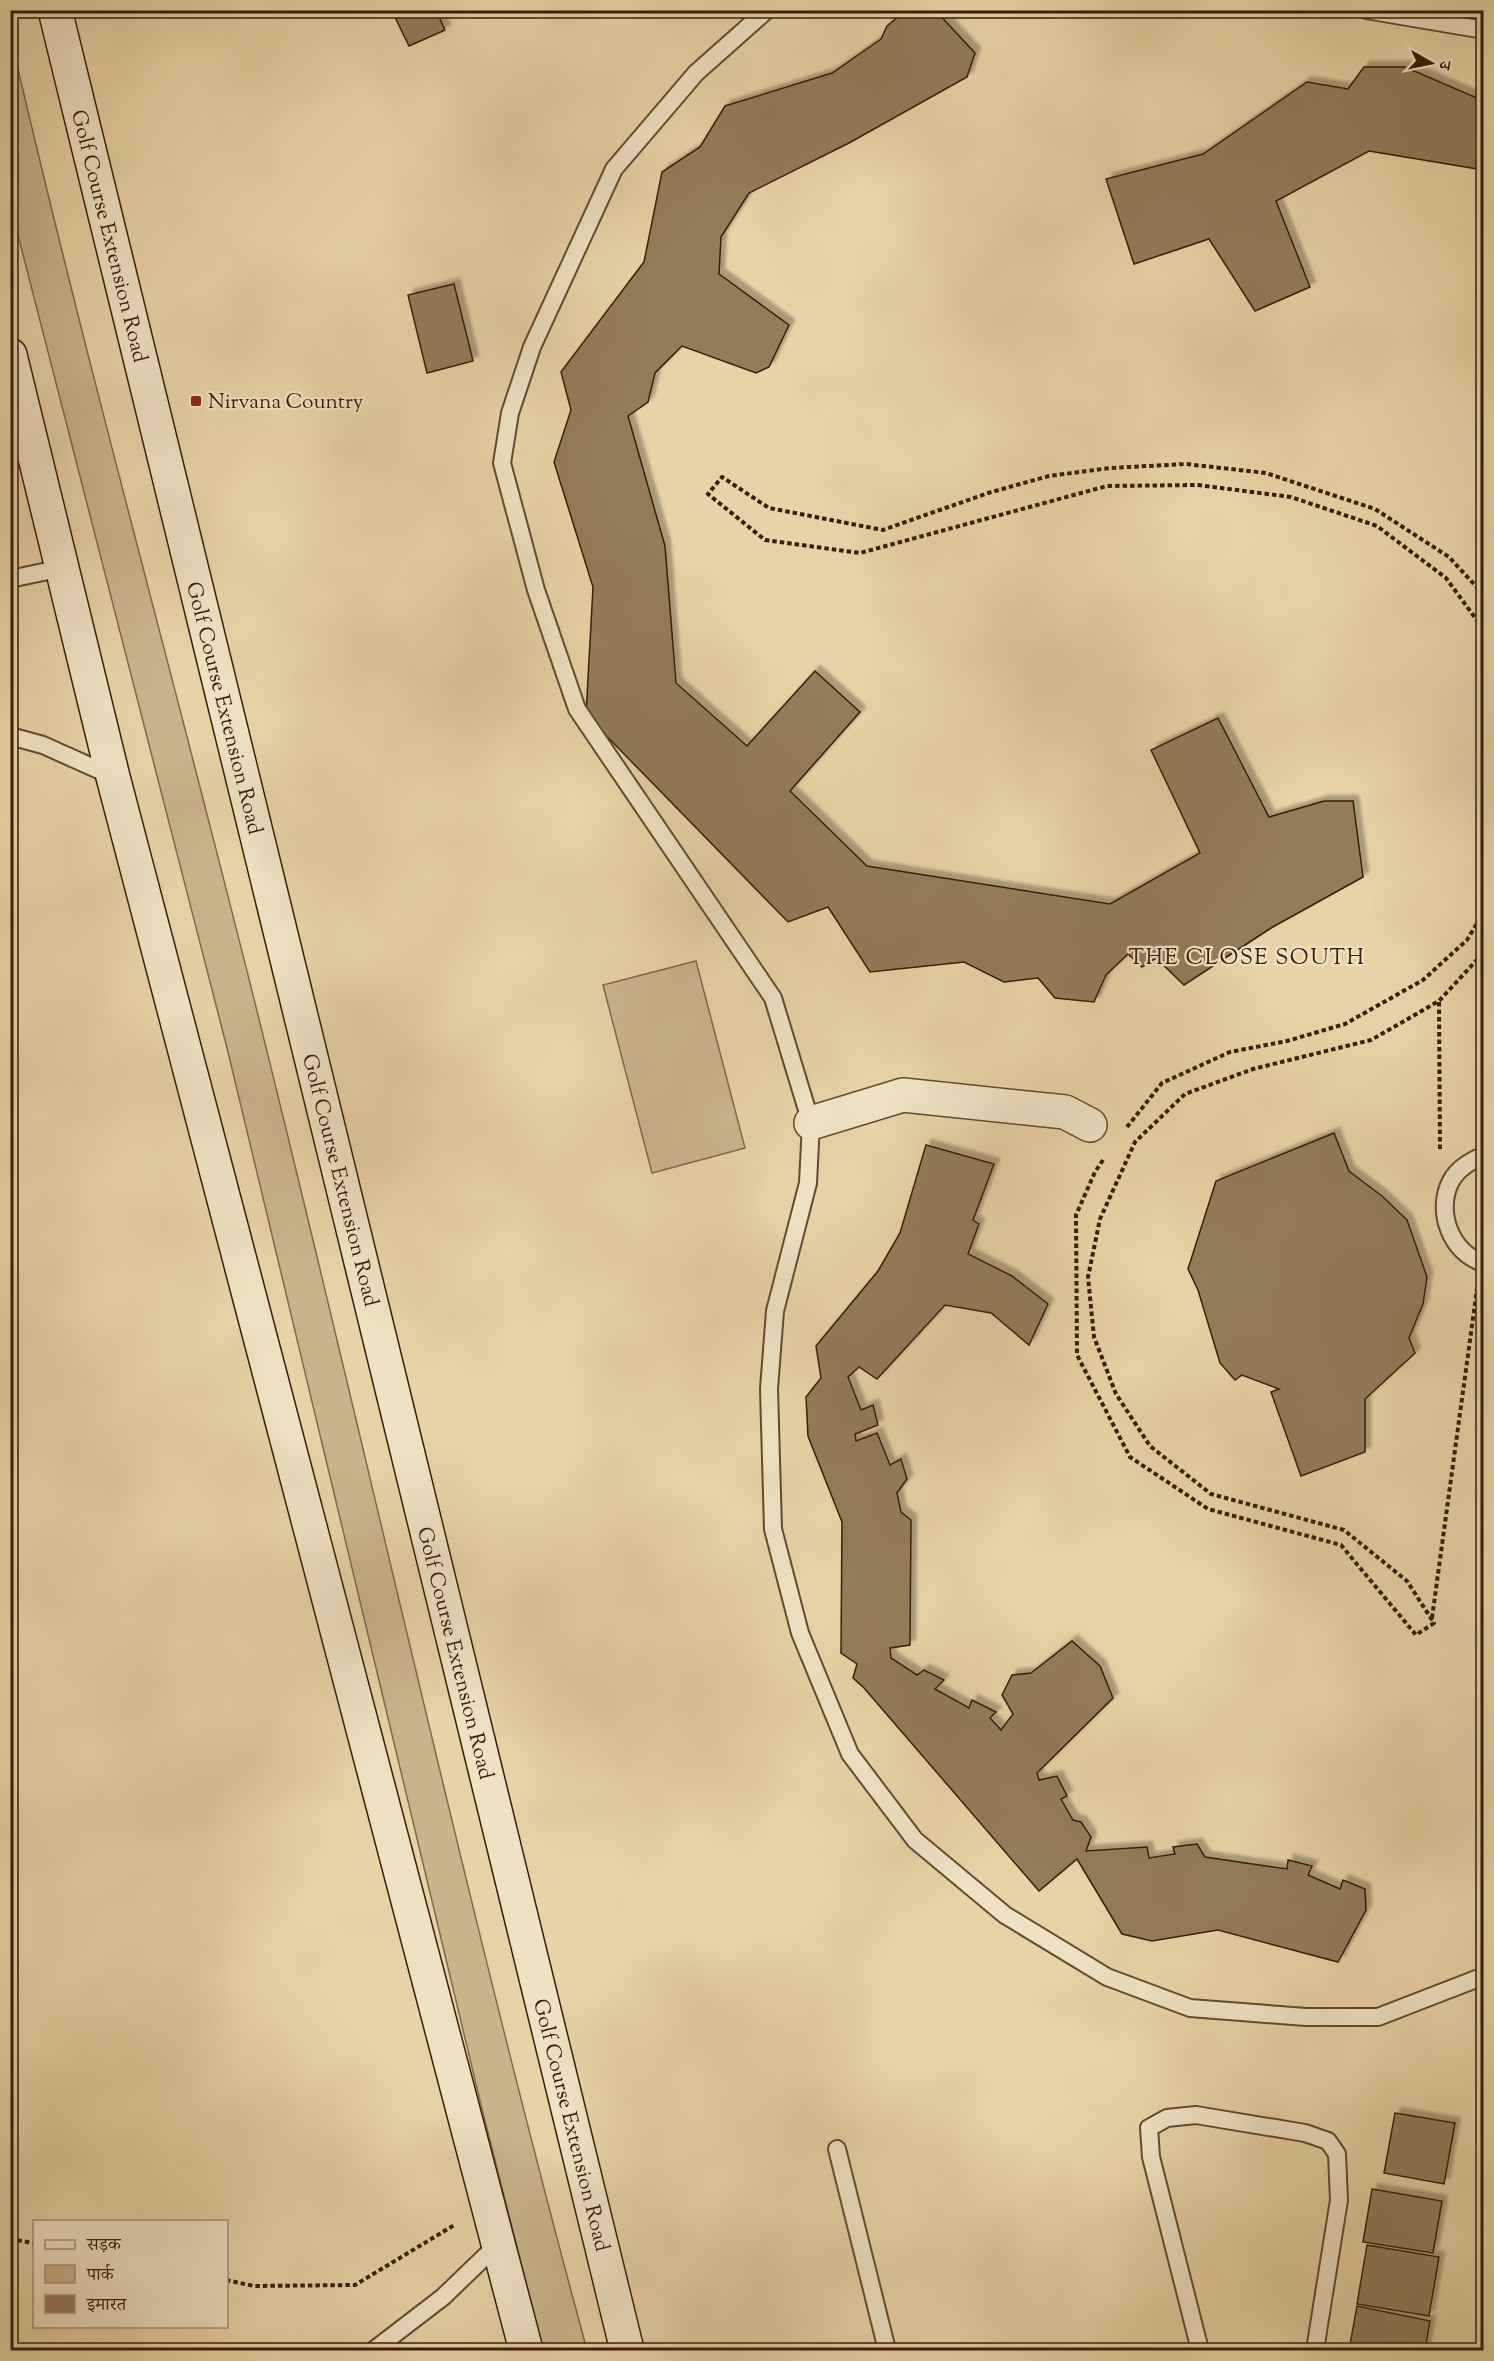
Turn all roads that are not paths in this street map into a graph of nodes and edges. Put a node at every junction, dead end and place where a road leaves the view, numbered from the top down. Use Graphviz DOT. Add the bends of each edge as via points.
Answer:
graph roads {
  1 [pos="54,10"];
  2 [pos="767,10"];
  3 [pos="1366,10"];
  4 [pos="1484,30"];
  5 [pos="10,355"];
  6 [pos="62,568"];
  7 [pos="10,579"];
  8 [pos="10,736"];
  9 [pos="113,777"];
  10 [pos="811,1122"];
  11 [pos="1090,1125"];
  12 [pos="1484,1155"];
  13 [pos="1482,1262"];
  14 [pos="1484,1976"];
  15 [pos="837,2149"];
  16 [pos="498,2244"];
  17 [pos="374,2350"];
  18 [pos="526,2350"];
  19 [pos="627,2350"];
  20 [pos="888,2350"];
  21 [pos="1200,2350"];
  22 [pos="1315,2350"];
  1 -- 19 [label="main road, Golf Course Extension Road"];
  2 -- 10 [label="lane" via="696,73 614,169 532,347 510,413 502,463 536,590 578,709 773,998"];
  3 -- 4 [label="lane"];
  5 -- 6 [label="main road"];
  6 -- 7 [label="lane"];
  6 -- 9 [label="main road"];
  8 -- 9 [label="lane" via="43,745"];
  9 -- 16 [label="main road"];
  10 -- 11 [label="main road" via="903,1095 1065,1112"];
  10 -- 14 [label="lane" via="808,1183 775,1311 769,1389 773,1529 800,1633 850,1754 915,1840 1005,1915 1107,1977 1190,2008 1306,2017 1378,2017"];
  12 -- 13 [label="lane" via="1465,1164 1451,1182 1445,1204 1447,1226 1457,1246"];
  15 -- 20 [label="lane"];
  16 -- 17 [label="lane" via="443,2297"];
  16 -- 18 [label="main road"];
  21 -- 22 [label="lane" via="1151,2157 1149,2128 1167,2118 1196,2115 1305,2133 1328,2141 1337,2154 1339,2200"];
}
